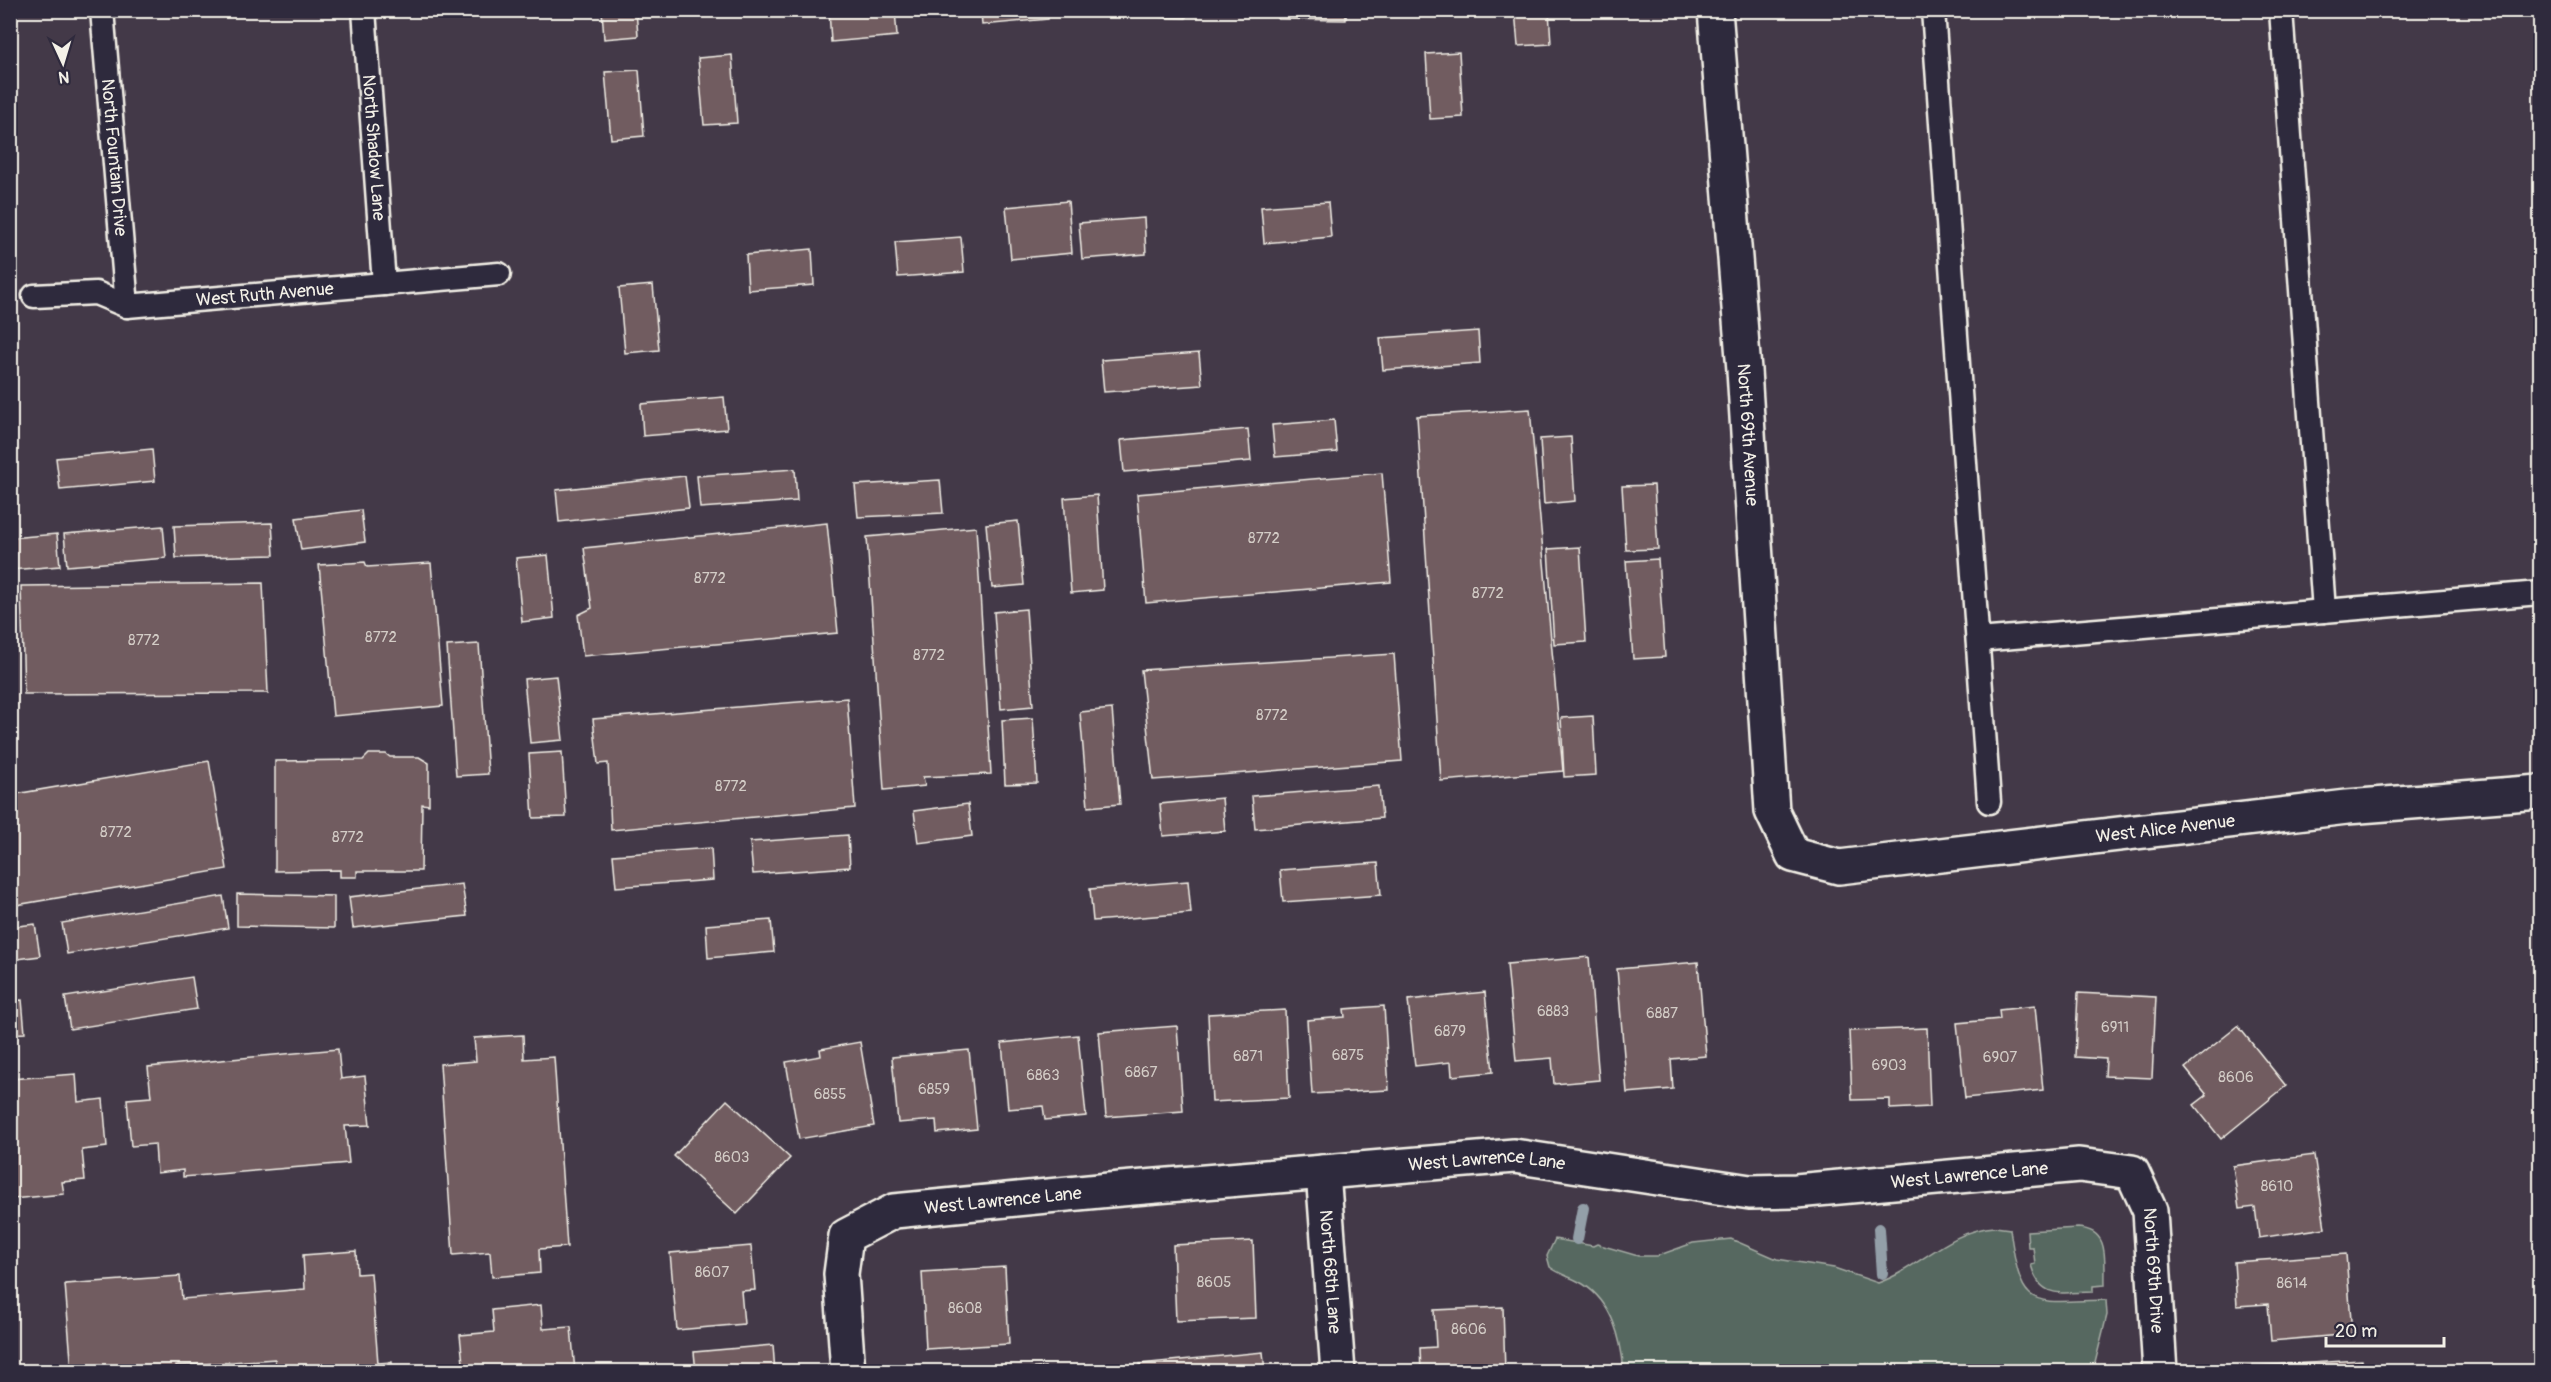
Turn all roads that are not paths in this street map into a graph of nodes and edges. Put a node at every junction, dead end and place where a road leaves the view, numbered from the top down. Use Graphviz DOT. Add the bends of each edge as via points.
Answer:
graph roads {
  1 [pos="102,10"];
  2 [pos="364,10"];
  3 [pos="1714,10"];
  4 [pos="1933,10"];
  5 [pos="2281,10"];
  6 [pos="499,274"];
  7 [pos="384,284"];
  8 [pos="34,296"];
  9 [pos="127,306"];
  10 [pos="2541,593"];
  11 [pos="2324,611"];
  12 [pos="1977,640"];
  13 [pos="2541,792"];
  14 [pos="1989,802"];
  15 [pos="1793,855"];
  16 [pos="1323,1172"];
  17 [pos="2132,1172"];
  18 [pos="848,1371"];
  19 [pos="1338,1371"];
  20 [pos="2160,1371"];
  1 -- 9 [label="lane, North Fountain Drive"];
  2 -- 7 [label="lane, North Shadow Lane"];
  3 -- 15 [label="street, North 69th Avenue" via="1744,370 1772,812"];
  4 -- 12 [label="lane"];
  5 -- 11 [label="lane"];
  6 -- 7 [label="lane, West Ruth Avenue"];
  7 -- 9 [label="lane, West Ruth Avenue"];
  8 -- 9 [label="lane, West Ruth Avenue" via="96,293"];
  10 -- 11 [label="lane"];
  11 -- 12 [label="lane"];
  12 -- 14 [label="lane"];
  13 -- 15 [label="street, West Alice Avenue" via="2347,807 1839,867"];
  16 -- 17 [label="street, West Lawrence Lane" via="1514,1156 1750,1191 1796,1191 2079,1165"];
  16 -- 18 [label="street, West Lawrence Lane" via="894,1211 846,1236 841,1274"];
  16 -- 19 [label="street, North 68th Lane"];
  17 -- 20 [label="street, North 69th Drive" via="2150,1211"];
}
